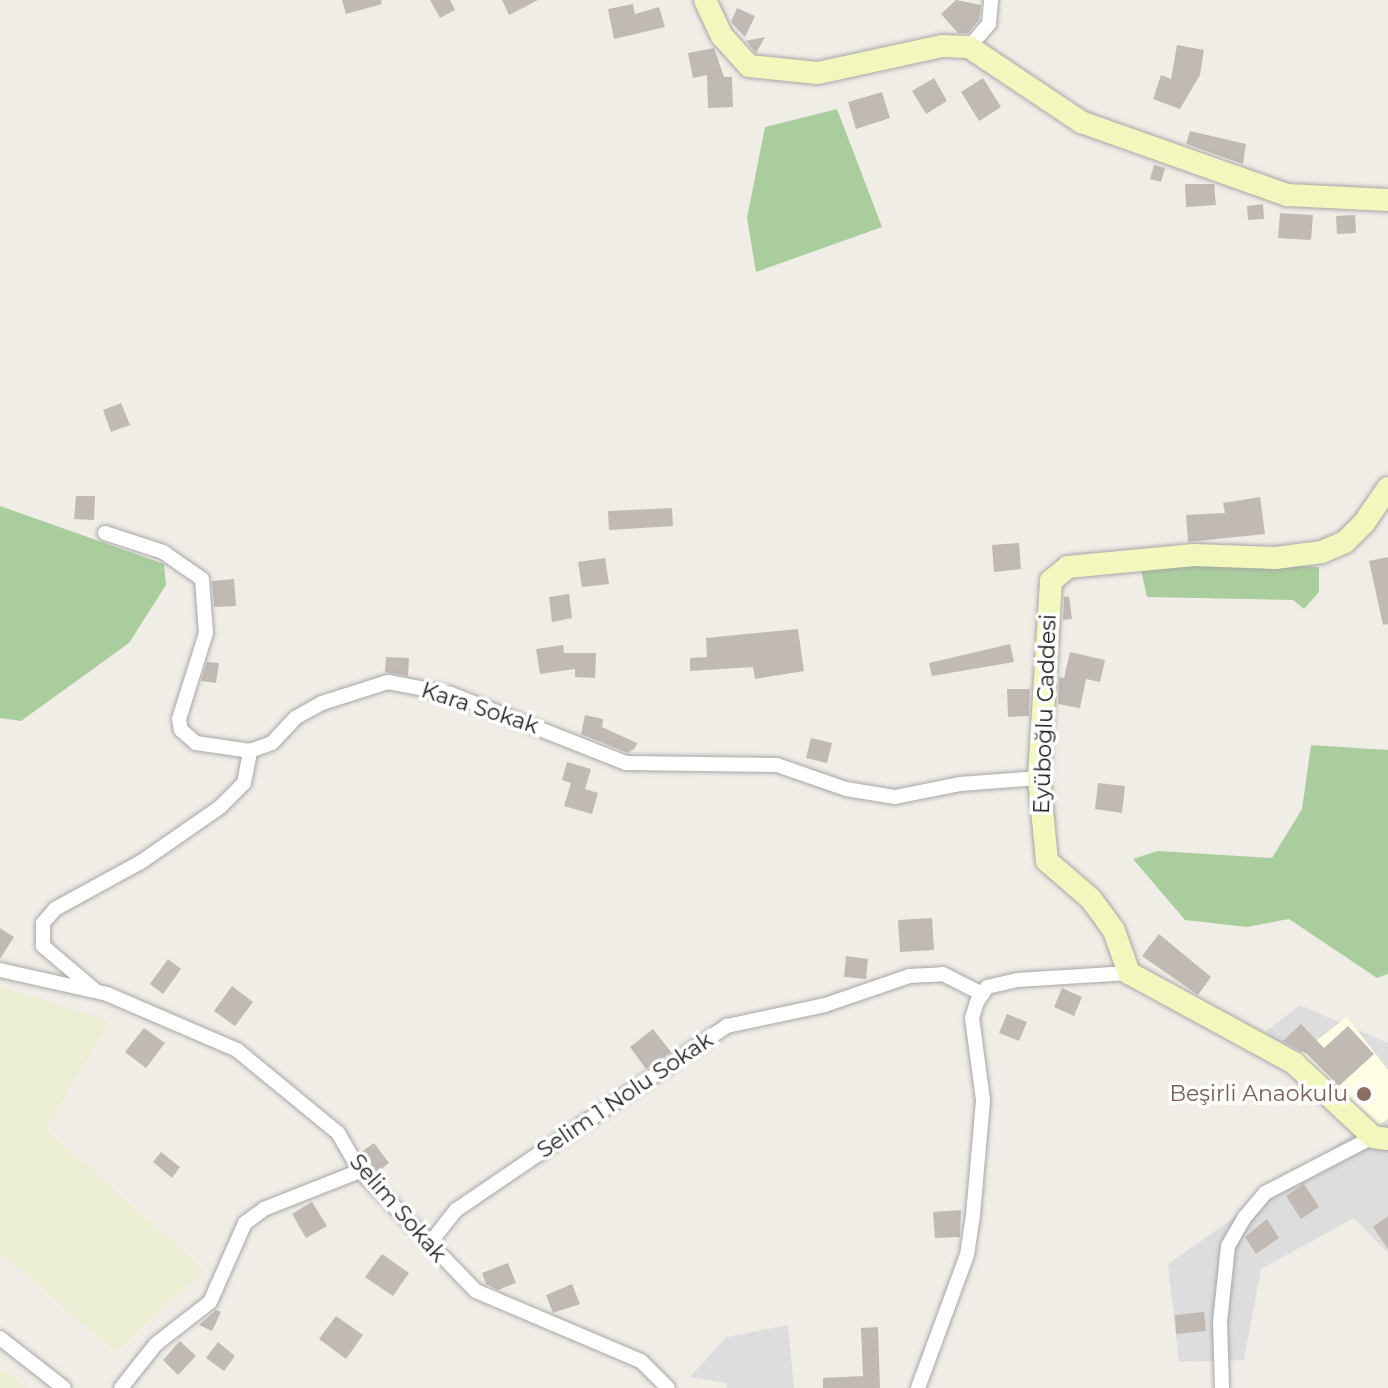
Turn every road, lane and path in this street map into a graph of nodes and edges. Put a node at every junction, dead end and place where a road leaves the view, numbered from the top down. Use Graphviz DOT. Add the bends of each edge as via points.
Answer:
graph roads {
  1 [pos="705,0"];
  2 [pos="991,0"];
  3 [pos="969,47"];
  4 [pos="1388,200"];
  5 [pos="1388,488"];
  6 [pos="105,533"];
  7 [pos="250,751"];
  8 [pos="1039,778"];
  9 [pos="0,970"];
  10 [pos="1129,973"];
  11 [pos="96,991"];
  12 [pos="982,994"];
  13 [pos="1381,1138"];
  14 [pos="360,1171"];
  15 [pos="430,1243"];
  16 [pos="0,1338"];
  17 [pos="64,1388"];
  18 [pos="121,1388"];
  19 [pos="668,1388"];
  20 [pos="918,1388"];
  21 [pos="1222,1388"];
  1 -- 3 [label="street" via="722,36 749,66 773,72 818,73 942,46"];
  2 -- 3 [label="street" via="989,24"];
  3 -- 4 [label="street" via="1081,122 1287,195"];
  5 -- 8 [label="street, Eyüboğlu Caddesi" via="1345,542 1322,552 1275,558 1194,555 1068,567 1051,581"];
  6 -- 7 [label="street" via="163,552 202,579 206,633 179,719 181,730 196,743"];
  7 -- 8 [label="street, Kara Sokak" via="272,743 295,718 322,703 388,682 451,694 635,764 777,765 846,789 895,797 960,784"];
  7 -- 11 [label="street" via="244,783 220,807 141,862 55,909 43,923 43,946"];
  8 -- 10 [label="street, Eyüboğlu Caddesi" via="1047,861 1091,899 1114,931"];
  9 -- 11 [label="street"];
  10 -- 12 [label="street" via="1017,980 987,987"];
  10 -- 13 [label="street" via="1294,1063"];
  11 -- 14 [label="street, Selim Sokak" via="237,1050 338,1133"];
  12 -- 15 [label="street, Selim 1 Nolu Sokak" via="943,974 909,976 825,1005 727,1026 456,1210"];
  12 -- 20 [label="street" via="972,1018 983,1100 967,1255"];
  13 -- 21 [label="street" via="1265,1193 1239,1226 1228,1246 1220,1322"];
  14 -- 15 [label="street, Selim Sokak"];
  14 -- 18 [label="street" via="264,1209 245,1223 210,1302 156,1344"];
  15 -- 19 [label="street, Selim Sokak" via="450,1269 494,1302 641,1361"];
  16 -- 17 [label="street"];
}
